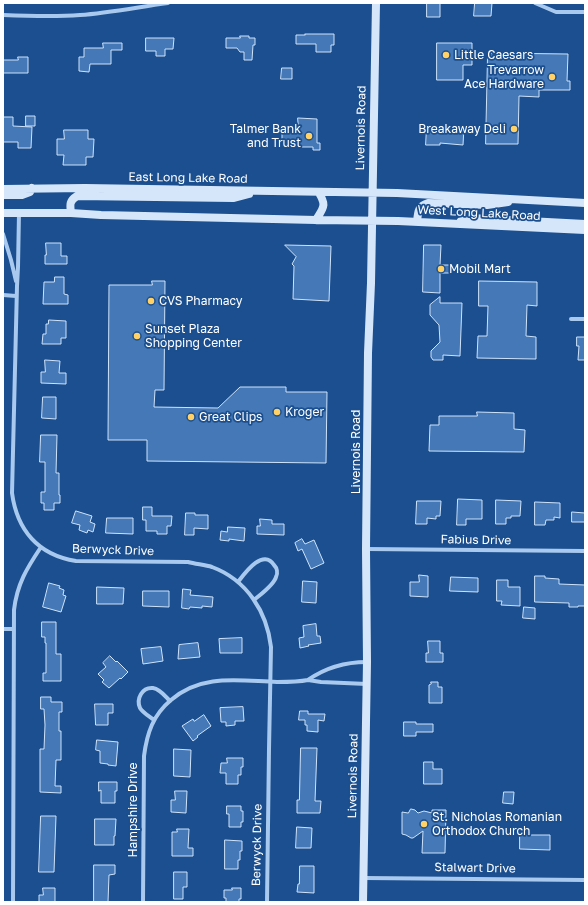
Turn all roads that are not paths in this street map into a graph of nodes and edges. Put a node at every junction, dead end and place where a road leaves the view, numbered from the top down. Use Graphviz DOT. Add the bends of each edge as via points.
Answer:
graph roads {
  1 [pos="168,3"];
  2 [pos="372,3"];
  3 [pos="376,3"];
  4 [pos="535,3"];
  5 [pos="585,12"];
  6 [pos="3,15"];
  7 [pos="32,188"];
  8 [pos="3,189"];
  9 [pos="255,192"];
  10 [pos="319,193"];
  11 [pos="372,193"];
  12 [pos="3,195"];
  13 [pos="523,199"];
  14 [pos="585,203"];
  15 [pos="3,213"];
  16 [pos="19,213"];
  17 [pos="71,213"];
  18 [pos="316,220"];
  19 [pos="372,221"];
  20 [pos="417,222"];
  21 [pos="454,223"];
  22 [pos="585,224"];
  23 [pos="585,230"];
  24 [pos="3,234"];
  25 [pos="17,286"];
  26 [pos="3,295"];
  27 [pos="16,296"];
  28 [pos="571,319"];
  29 [pos="585,319"];
  30 [pos="41,547"];
  31 [pos="366,549"];
  32 [pos="585,551"];
  33 [pos="238,582"];
  34 [pos="254,600"];
  35 [pos="3,629"];
  36 [pos="14,629"];
  37 [pos="367,662"];
  38 [pos="308,680"];
  39 [pos="271,681"];
  40 [pos="367,684"];
  41 [pos="170,701"];
  42 [pos="154,720"];
  43 [pos="364,878"];
  44 [pos="585,880"];
  45 [pos="12,902"];
  46 [pos="143,902"];
  47 [pos="267,902"];
  48 [pos="363,902"];
  1 -- 6 [label="street" via="86,15"];
  2 -- 3 [label="street"];
  3 -- 11 [label="main road, Livernois Road"];
  4 -- 5 [label="street" via="556,12"];
  7 -- 8 [label="main road, East Long Lake Road"];
  7 -- 9 [label="main road, East Long Lake Road"];
  7 -- 12 [label="main road" via="30,192 22,195"];
  9 -- 10 [label="main road, East Long Lake Road"];
  9 -- 17 [label="main road" via="234,198 77,196 70,203"];
  10 -- 11 [label="main road, East Long Lake Road"];
  10 -- 18 [label="main road" via="324,201"];
  11 -- 13 [label="main road, West Long Lake Road"];
  11 -- 19 [label="main road, Livernois Road"];
  13 -- 14 [label="main road, West Long Lake Road"];
  13 -- 20 [label="main road" via="487,205 428,203 422,205"];
  15 -- 16 [label="main road"];
  16 -- 17 [label="main road"];
  16 -- 25 [label="street, Berwyck Drive"];
  17 -- 18 [label="main road"];
  18 -- 19 [label="main road"];
  19 -- 20 [label="main road, West Long Lake Road"];
  19 -- 31 [label="main road, Livernois Road"];
  20 -- 21 [label="main road, West Long Lake Road"];
  21 -- 22 [label="main road" via="471,218"];
  21 -- 23 [label="main road, West Long Lake Road"];
  24 -- 25 [label="street, Berwyck Drive"];
  25 -- 27 [label="street, Berwyck Drive"];
  26 -- 27 [label="street"];
  27 -- 30 [label="street, Berwyck Drive" via="12,493 18,519 31,538"];
  28 -- 29 [label="street"];
  30 -- 33 [label="street, Berwyck Drive" via="49,553 76,561 201,564"];
  30 -- 36 [label="street" via="20,582 15,601"];
  31 -- 32 [label="street, Fabius Drive"];
  31 -- 37 [label="main road, Livernois Road"];
  33 -- 34 [label="street, Berwyck Drive"];
  33 -- 34 [label="street" via="255,562 267,560 273,563 277,576"];
  34 -- 39 [label="street, Berwyck Drive" via="265,618 270,635"];
  35 -- 36 [label="street"];
  36 -- 45 [label="street"];
  37 -- 38 [label="street, Hampshire Drive" via="342,665 320,672"];
  37 -- 40 [label="main road, Livernois Road"];
  38 -- 39 [label="street, Hampshire Drive"];
  38 -- 40 [label="street, Hampshire Drive"];
  39 -- 41 [label="street, Hampshire Drive" via="209,682 186,689"];
  39 -- 47 [label="street, Berwyck Drive"];
  40 -- 43 [label="main road, Livernois Road"];
  41 -- 42 [label="street, Hampshire Drive"];
  41 -- 42 [label="street" via="153,688 143,691 139,699 140,708"];
  42 -- 46 [label="street, Hampshire Drive" via="146,740 144,756"];
  43 -- 44 [label="street, Stalwart Drive"];
  43 -- 48 [label="main road, Livernois Road"];
}
